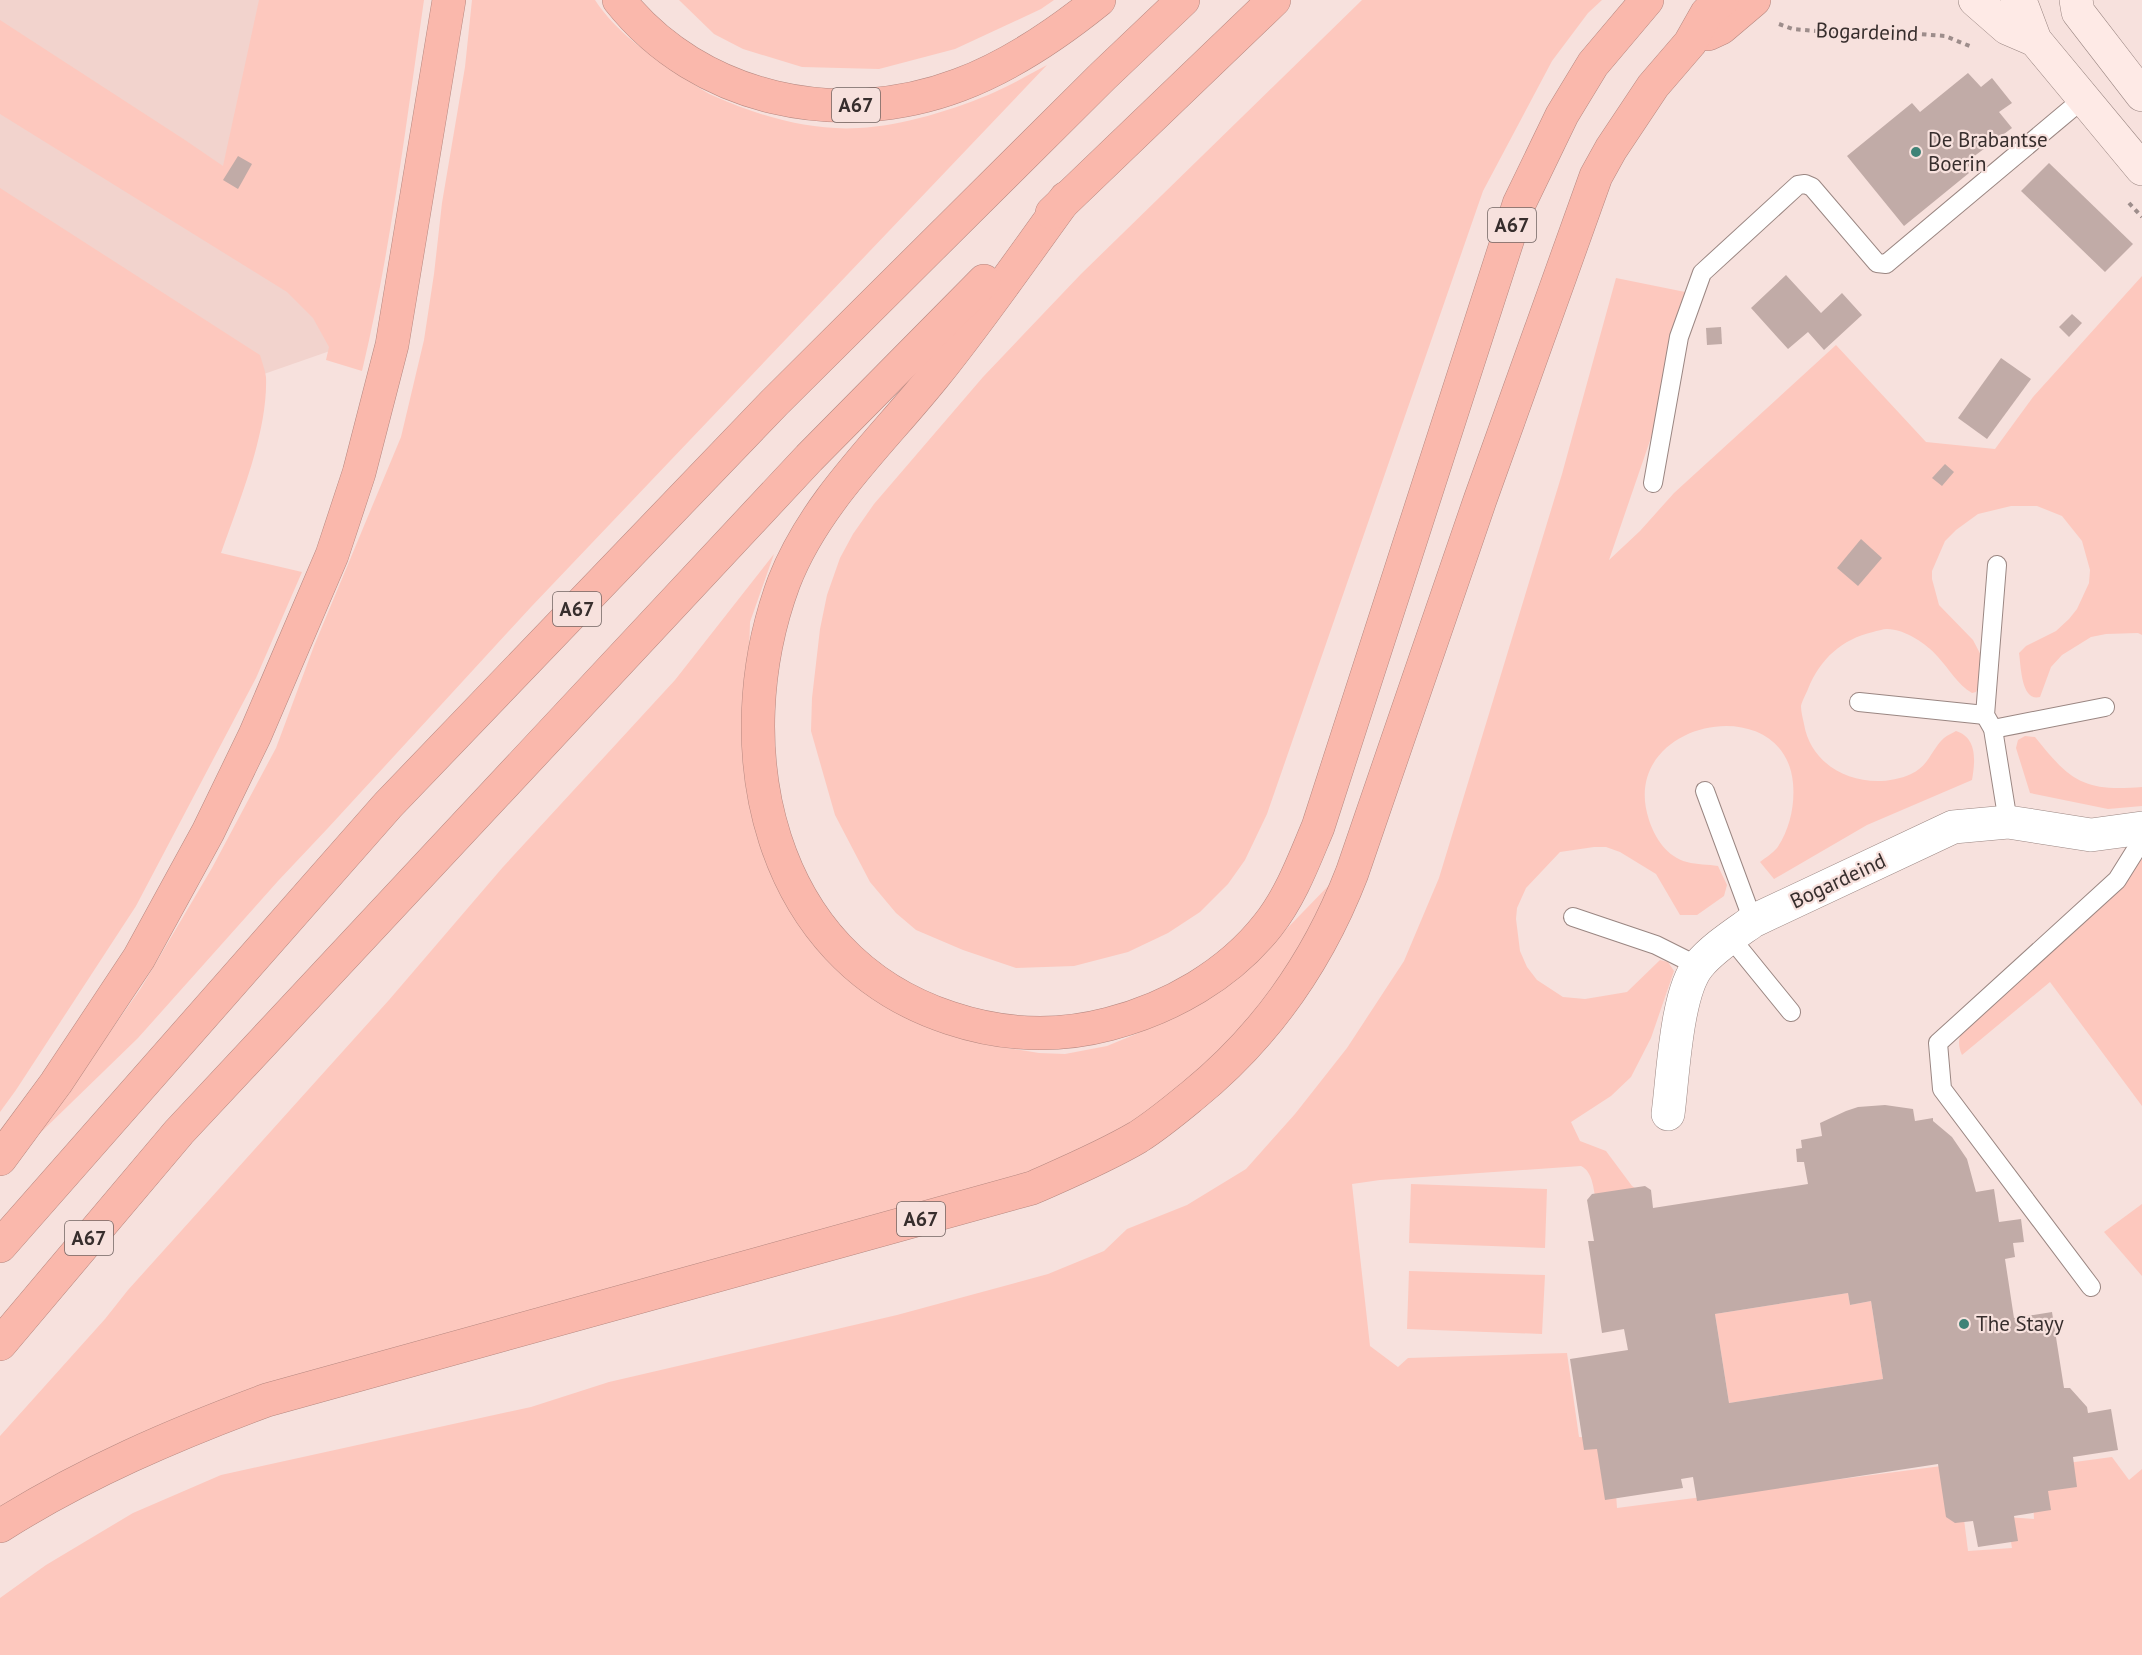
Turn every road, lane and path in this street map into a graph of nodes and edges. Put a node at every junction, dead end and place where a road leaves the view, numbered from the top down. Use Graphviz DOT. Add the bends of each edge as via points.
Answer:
graph roads {
  1 [pos="449,0"];
  2 [pos="619,0"];
  3 [pos="1099,0"];
  4 [pos="1183,0"];
  5 [pos="1274,0"];
  6 [pos="1647,0"];
  7 [pos="1743,0"];
  8 [pos="1975,0"];
  9 [pos="2017,0"];
  10 [pos="2070,4"];
  11 [pos="2036,40"];
  12 [pos="1974,48"];
  13 [pos="2142,95"];
  14 [pos="2084,98"];
  15 [pos="2142,169"];
  16 [pos="1066,198"];
  17 [pos="1653,483"];
  18 [pos="1997,565"];
  19 [pos="1859,702"];
  20 [pos="2105,707"];
  21 [pos="1989,722"];
  22 [pos="1706,791"];
  23 [pos="2008,822"];
  24 [pos="2142,828"];
  25 [pos="2142,840"];
  26 [pos="1573,917"];
  27 [pos="1741,929"];
  28 [pos="1698,966"];
  29 [pos="1791,1012"];
  30 [pos="1668,1114"];
  31 [pos="0,1159"];
  32 [pos="0,1246"];
  33 [pos="2091,1287"];
  34 [pos="0,1344"];
  35 [pos="0,1526"];
  1 -- 31 [label="highway" via="392,345 359,473 332,555 255,735 139,958"];
  2 -- 3 [label="highway, A67" via="679,55 736,86 802,103 867,105 927,94 967,81 1026,51"];
  4 -- 32 [label="highway, A67" via="774,403 396,797"];
  5 -- 16 [label="highway, A67"];
  6 -- 16 [label="highway, A67" via="1593,64 1562,115 1519,204 1318,827 1286,898 1251,945 1192,991 1136,1017 1060,1034 983,1028 923,1009 853,962 823,929 784,865 761,787 757,703 762,664 784,582 817,518 936,374"];
  7 -- 12 [label="path, Bogardeind" via="1771,21 1793,29 1928,34 1945,36"];
  7 -- 35 [label="highway, A67" via="1721,28 1690,43 1653,86 1596,176 1337,912 1317,950 1271,1018 1211,1080 1140,1135 1032,1188 267,1400 133,1454"];
  8 -- 11 [label="main road" via="2007,28"];
  9 -- 11 [label="main road"];
  10 -- 13 [label="main road"];
  11 -- 14 [label="main road"];
  14 -- 15 [label="main road"];
  14 -- 17 [label="lane" via="1886,264 1876,263 1812,187 1798,185 1702,273 1679,337"];
  16 -- 34 [label="highway, A67" via="809,458 179,1132"];
  18 -- 21 [label="lane"];
  19 -- 21 [label="lane"];
  20 -- 21 [label="lane"];
  21 -- 23 [label="lane"];
  22 -- 27 [label="lane"];
  23 -- 24 [label="street, Bogardeind" via="2091,836"];
  23 -- 27 [label="street, Bogardeind" via="1953,827"];
  25 -- 33 [label="lane" via="2117,880 1938,1043 1942,1089"];
  26 -- 28 [label="lane" via="1656,945"];
  27 -- 28 [label="street, Bogardeind"];
  27 -- 29 [label="lane"];
  28 -- 30 [label="street, Bogardeind" via="1683,999"];
}
